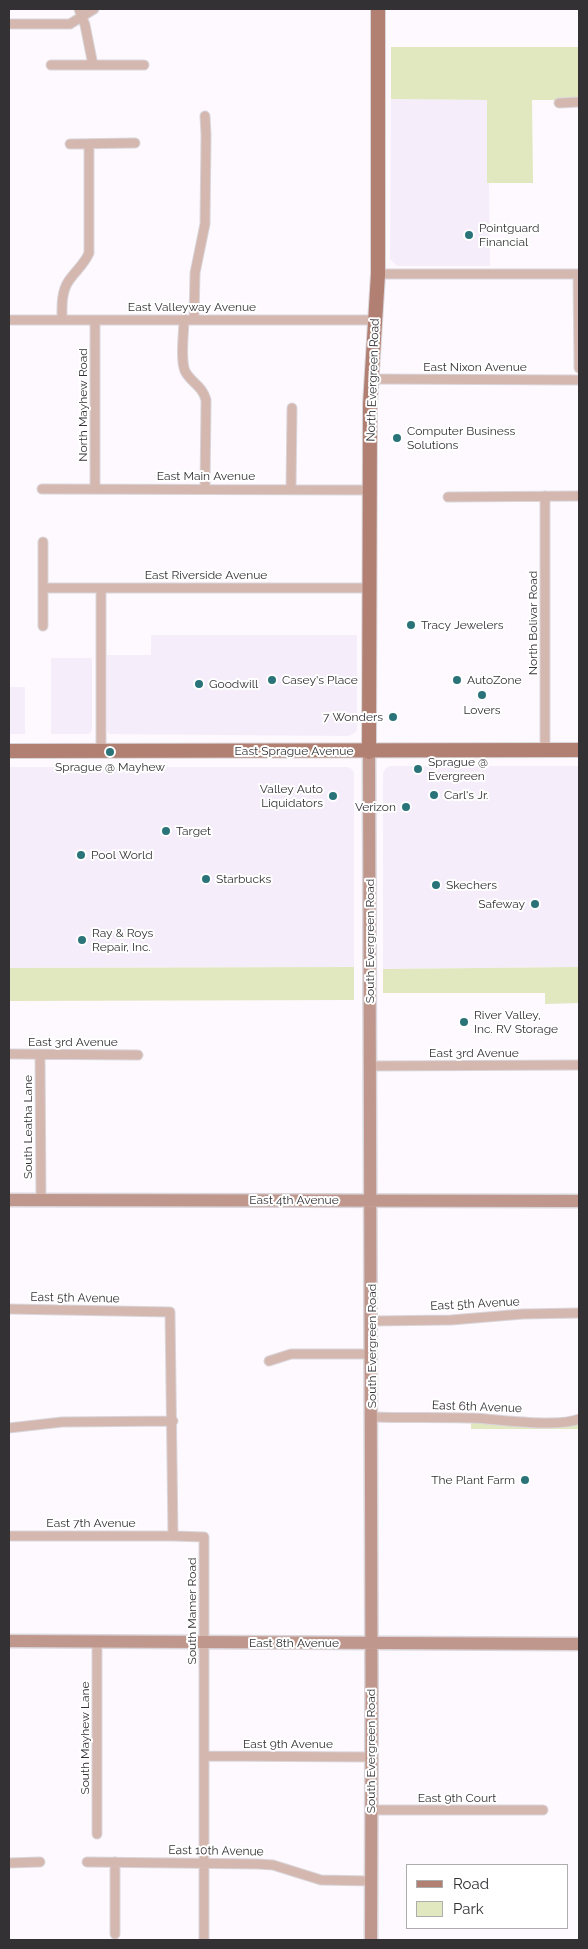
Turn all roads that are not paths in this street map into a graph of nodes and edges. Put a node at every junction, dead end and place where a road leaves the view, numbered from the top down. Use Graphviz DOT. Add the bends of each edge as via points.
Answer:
graph roads {
  1 [pos="94,9"];
  2 [pos="378,9"];
  3 [pos="81,12"];
  4 [pos="9,24"];
  5 [pos="93,65"];
  6 [pos="144,65"];
  7 [pos="51,66"];
  8 [pos="579,102"];
  9 [pos="559,103"];
  10 [pos="205,116"];
  11 [pos="70,144"];
  12 [pos="89,144"];
  13 [pos="136,144"];
  14 [pos="378,274"];
  15 [pos="579,274"];
  16 [pos="184,319"];
  17 [pos="194,319"];
  18 [pos="9,320"];
  19 [pos="62,320"];
  20 [pos="375,320"];
  21 [pos="95,321"];
  22 [pos="579,368"];
  23 [pos="371,379"];
  24 [pos="579,380"];
  25 [pos="292,408"];
  26 [pos="42,489"];
  27 [pos="95,489"];
  28 [pos="205,489"];
  29 [pos="291,489"];
  30 [pos="370,490"];
  31 [pos="545,496"];
  32 [pos="579,496"];
  33 [pos="448,497"];
  34 [pos="43,542"];
  35 [pos="43,588"];
  36 [pos="101,588"];
  37 [pos="370,588"];
  38 [pos="43,626"];
  39 [pos="545,750"];
  40 [pos="579,750"];
  41 [pos="9,751"];
  42 [pos="101,751"];
  43 [pos="370,752"];
  44 [pos="9,1054"];
  45 [pos="40,1054"];
  46 [pos="138,1055"];
  47 [pos="579,1065"];
  48 [pos="370,1066"];
  49 [pos="41,1199"];
  50 [pos="9,1200"];
  51 [pos="370,1200"];
  52 [pos="579,1201"];
  53 [pos="9,1309"];
  54 [pos="579,1313"];
  55 [pos="372,1321"];
  56 [pos="372,1354"];
  57 [pos="269,1361"];
  58 [pos="372,1417"];
  59 [pos="579,1418"];
  60 [pos="173,1421"];
  61 [pos="9,1428"];
  62 [pos="9,1536"];
  63 [pos="173,1536"];
  64 [pos="9,1640"];
  65 [pos="97,1641"];
  66 [pos="204,1642"];
  67 [pos="372,1643"];
  68 [pos="579,1644"];
  69 [pos="205,1756"];
  70 [pos="371,1757"];
  71 [pos="371,1810"];
  72 [pos="543,1810"];
  73 [pos="97,1834"];
  74 [pos="40,1862"];
  75 [pos="87,1862"];
  76 [pos="115,1862"];
  77 [pos="9,1863"];
  78 [pos="204,1864"];
  79 [pos="371,1881"];
  80 [pos="115,1934"];
  81 [pos="204,1940"];
  82 [pos="371,1940"];
  1 -- 3 [label="street"];
  2 -- 14 [label="main road, North Evergreen Road"];
  3 -- 4 [label="street" via="70,24"];
  3 -- 5 [label="street"];
  5 -- 6 [label="street"];
  5 -- 7 [label="street"];
  8 -- 9 [label="street"];
  10 -- 17 [label="street" via="205,224 195,273"];
  11 -- 12 [label="street"];
  12 -- 13 [label="street"];
  12 -- 19 [label="street" via="89,253 68,282 63,296"];
  14 -- 15 [label="street"];
  14 -- 20 [label="main road, North Evergreen Road"];
  15 -- 22 [label="street"];
  16 -- 17 [label="street, East Valleyway Avenue"];
  16 -- 21 [label="street, East Valleyway Avenue"];
  16 -- 28 [label="street" via="184,366 206,400"];
  17 -- 20 [label="street, East Valleyway Avenue"];
  18 -- 19 [label="street, East Valleyway Avenue"];
  19 -- 21 [label="street, East Valleyway Avenue"];
  20 -- 23 [label="main road, North Evergreen Road"];
  21 -- 27 [label="street, North Mayhew Road"];
  23 -- 24 [label="street, East Nixon Avenue"];
  23 -- 30 [label="main road, North Evergreen Road"];
  25 -- 29 [label="street"];
  26 -- 27 [label="street, East Main Avenue"];
  27 -- 28 [label="street, East Main Avenue"];
  28 -- 29 [label="street, East Main Avenue"];
  29 -- 30 [label="street, East Main Avenue"];
  30 -- 37 [label="main road, North Evergreen Road"];
  31 -- 32 [label="street"];
  31 -- 33 [label="street"];
  31 -- 39 [label="street, North Bolivar Road"];
  34 -- 35 [label="street"];
  35 -- 36 [label="street, East Riverside Avenue"];
  35 -- 38 [label="street"];
  36 -- 37 [label="street, East Riverside Avenue"];
  36 -- 42 [label="street"];
  37 -- 43 [label="main road, North Evergreen Road"];
  39 -- 40 [label="main road, East Sprague Avenue"];
  39 -- 43 [label="main road, East Sprague Avenue"];
  41 -- 42 [label="main road, East Sprague Avenue"];
  42 -- 43 [label="main road, East Sprague Avenue"];
  43 -- 48 [label="main road, South Evergreen Road"];
  44 -- 45 [label="street, East 3rd Avenue"];
  45 -- 46 [label="street, East 3rd Avenue"];
  45 -- 49 [label="street, South Leatha Lane"];
  47 -- 48 [label="street, East 3rd Avenue"];
  48 -- 51 [label="main road, South Evergreen Road"];
  49 -- 50 [label="main road, East 4th Avenue"];
  49 -- 51 [label="main road, East 4th Avenue"];
  51 -- 52 [label="main road, East 4th Avenue"];
  51 -- 55 [label="main road, South Evergreen Road"];
  53 -- 60 [label="street, East 5th Avenue" via="170,1312"];
  54 -- 55 [label="street, East 5th Avenue"];
  55 -- 56 [label="main road, South Evergreen Road"];
  56 -- 57 [label="street" via="291,1354"];
  56 -- 58 [label="main road, South Evergreen Road"];
  58 -- 59 [label="street, East 6th Avenue" via="528,1422 572,1422"];
  58 -- 67 [label="main road, South Evergreen Road"];
  60 -- 61 [label="street" via="62,1422"];
  60 -- 63 [label="street"];
  62 -- 63 [label="street, East 7th Avenue"];
  63 -- 66 [label="street, South Mamer Road" via="204,1537"];
  64 -- 65 [label="main road, East 8th Avenue"];
  65 -- 66 [label="main road, East 8th Avenue"];
  65 -- 73 [label="street, South Mayhew Lane"];
  66 -- 67 [label="main road, East 8th Avenue"];
  66 -- 69 [label="street, South Mamer Road"];
  67 -- 68 [label="main road, East 8th Avenue"];
  67 -- 70 [label="main road, South Evergreen Road"];
  69 -- 70 [label="street, East 9th Avenue"];
  69 -- 78 [label="street, South Mamer Road"];
  70 -- 71 [label="main road, South Evergreen Road"];
  71 -- 72 [label="street, East 9th Court"];
  71 -- 79 [label="main road, South Evergreen Road"];
  74 -- 77 [label="street"];
  75 -- 76 [label="street, East 10th Avenue"];
  76 -- 78 [label="street, East 10th Avenue"];
  76 -- 80 [label="street"];
  78 -- 79 [label="street, East 10th Avenue" via="273,1865 321,1880"];
  78 -- 81 [label="street, South Mamer Road"];
  79 -- 82 [label="main road, South Evergreen Road"];
}
